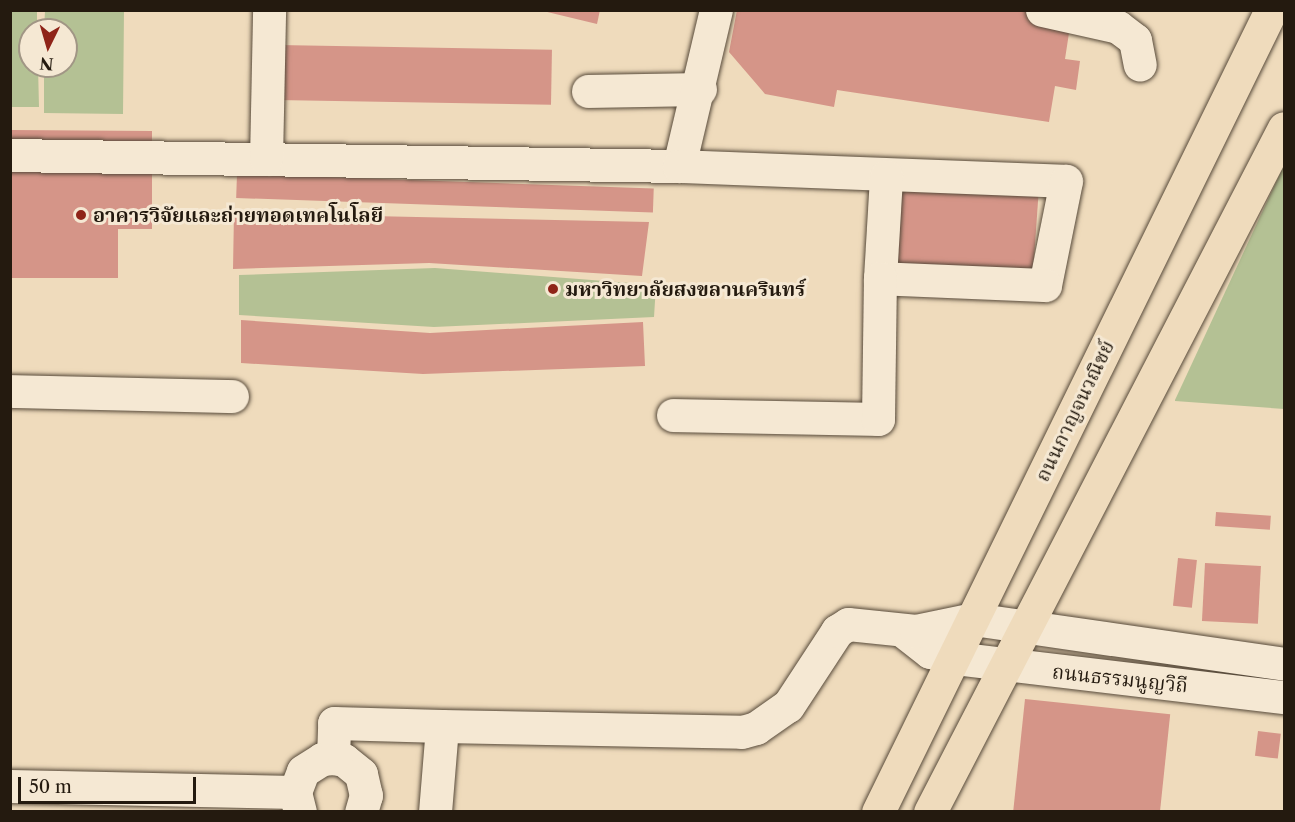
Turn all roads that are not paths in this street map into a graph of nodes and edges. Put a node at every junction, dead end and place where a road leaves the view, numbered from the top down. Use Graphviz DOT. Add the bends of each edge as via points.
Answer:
graph roads {
  1 [pos="269,10"];
  2 [pos="716,10"];
  3 [pos="1042,10"];
  4 [pos="1271,10"];
  5 [pos="1140,66"];
  6 [pos="700,89"];
  7 [pos="588,91"];
  8 [pos="1284,128"];
  9 [pos="10,155"];
  10 [pos="266,159"];
  11 [pos="679,166"];
  12 [pos="886,176"];
  13 [pos="880,278"];
  14 [pos="10,391"];
  15 [pos="232,396"];
  16 [pos="673,416"];
  17 [pos="973,619"];
  18 [pos="1025,627"];
  19 [pos="903,631"];
  20 [pos="955,658"];
  21 [pos="1284,664"];
  22 [pos="1003,666"];
  23 [pos="1284,697"];
  24 [pos="442,726"];
  25 [pos="333,758"];
  26 [pos="10,786"];
  27 [pos="298,802"];
  28 [pos="361,812"];
  29 [pos="435,812"];
  30 [pos="878,812"];
  31 [pos="930,812"];
  1 -- 10 [label="street"];
  2 -- 6 [label="street"];
  3 -- 5 [label="street" via="1118,27 1135,40"];
  4 -- 17 [label="main road, ถนนกาญจนวณิชย์"];
  6 -- 7 [label="street"];
  6 -- 11 [label="street"];
  8 -- 18 [label="main road"];
  9 -- 10 [label="street"];
  10 -- 11 [label="street"];
  11 -- 12 [label="street"];
  12 -- 13 [label="street"];
  12 -- 13 [label="street" via="1066,181 1045,285"];
  13 -- 16 [label="street" via="878,419"];
  14 -- 15 [label="street"];
  17 -- 18 [label="street, ถนนธรรมนูญวิถี"];
  17 -- 19 [label="street" via="943,628"];
  17 -- 20 [label="main road, ถนนกาญจนวณิชย์"];
  18 -- 21 [label="street, ถนนธรรมนูญวิถี"];
  18 -- 22 [label="main road"];
  19 -- 20 [label="street, ถนนธรรมนูญวิถี" via="930,652"];
  19 -- 24 [label="street" via="861,624 842,626 788,706 756,728 742,732"];
  20 -- 22 [label="street, ถนนธรรมนูญวิถี"];
  20 -- 30 [label="main road, ถนนกาญจนวณิชย์"];
  22 -- 23 [label="street, ถนนธรรมนูญวิถี"];
  22 -- 31 [label="main road"];
  24 -- 25 [label="street" via="334,723"];
  24 -- 29 [label="street"];
  25 -- 27 [label="street" via="311,764 303,771"];
  25 -- 28 [label="street" via="361,774 366,795"];
  26 -- 27 [label="street"];
}
